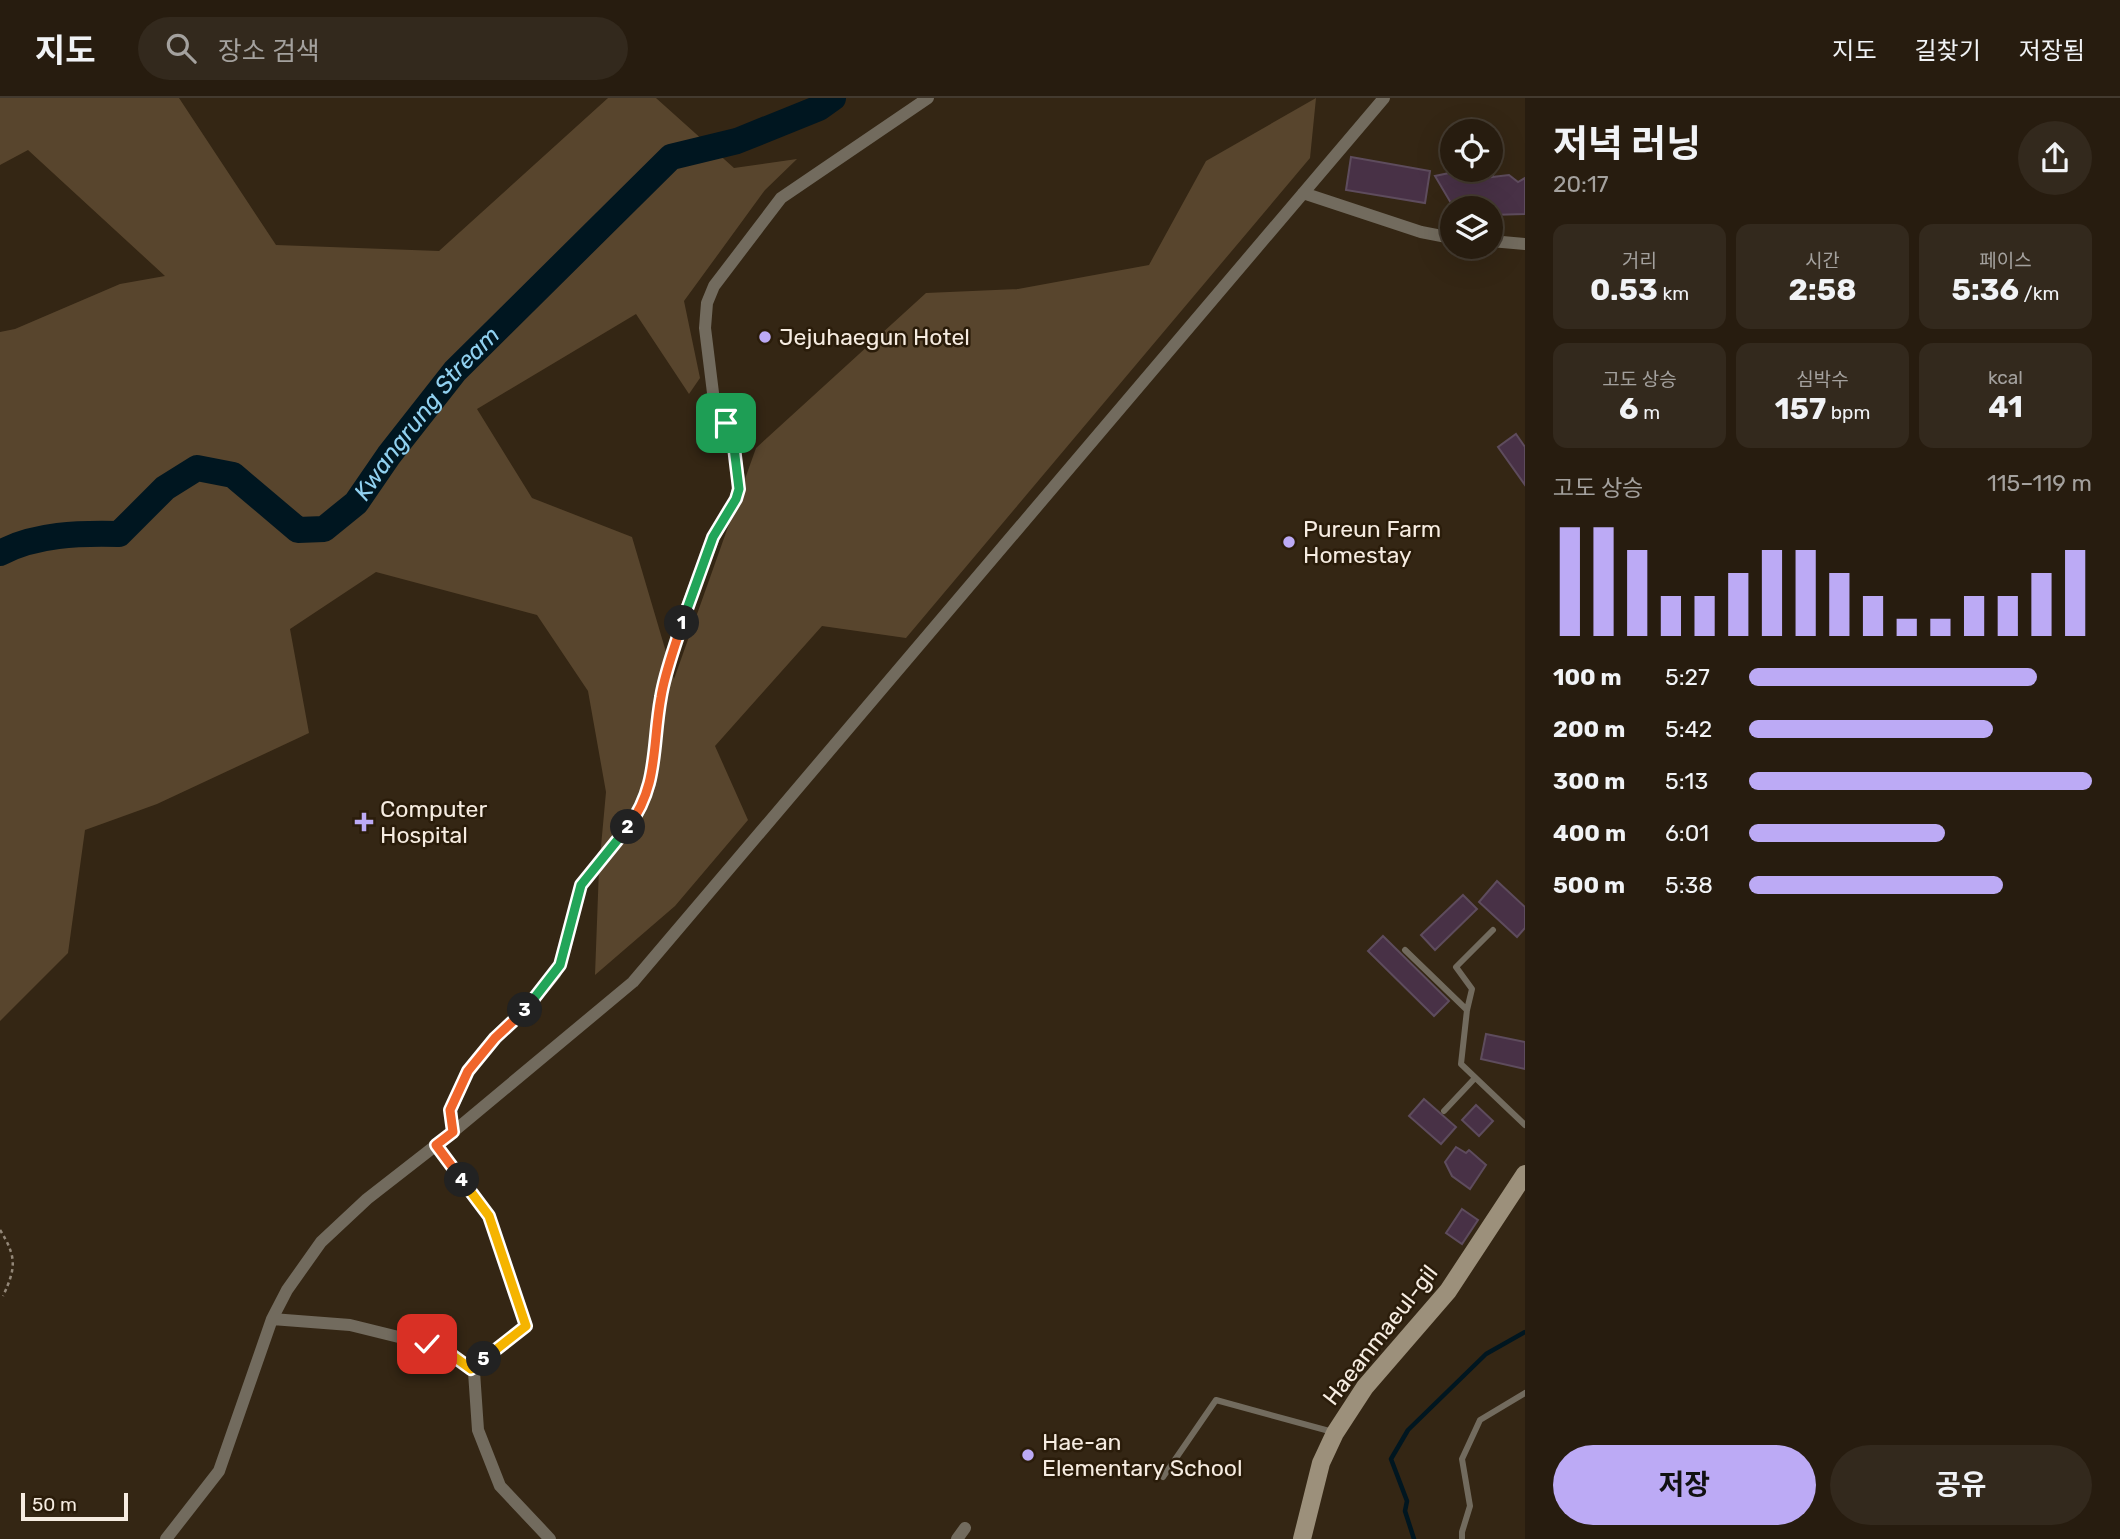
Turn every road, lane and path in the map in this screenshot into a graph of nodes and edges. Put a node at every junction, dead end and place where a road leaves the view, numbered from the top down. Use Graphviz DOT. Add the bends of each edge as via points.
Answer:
graph roads {
  1 [pos="928,98"];
  2 [pos="1384,98"];
  3 [pos="1303,193"];
  4 [pos="1440,236"];
  5 [pos="1503,242"];
  6 [pos="1525,244"];
  7 [pos="1493,930"];
  8 [pos="1405,950"];
  9 [pos="1467,1010"];
  10 [pos="1475,1078"];
  11 [pos="1444,1111"];
  12 [pos="1525,1125"];
  13 [pos="453,1132"];
  14 [pos="436,1145"];
  15 [pos="1525,1174"];
  16 [pos="0,1230"];
  17 [pos="3,1296"];
  18 [pos="272,1319"];
  19 [pos="471,1369"];
  20 [pos="1525,1393"];
  21 [pos="1335,1433"];
  22 [pos="1163,1477"];
  23 [pos="166,1539"];
  24 [pos="550,1539"];
  25 [pos="1302,1539"];
  26 [pos="1462,1539"];
  1 -- 13 [label="street" via="781,198 706,303 714,401 733,439 739,489 707,552 672,655 661,693 650,784 638,813 581,885 555,974 468,1071 450,1110"];
  2 -- 3 [label="street"];
  3 -- 4 [label="street"];
  3 -- 13 [label="street" via="633,982"];
  5 -- 6 [label="street"];
  7 -- 9 [label="lane" via="1456,967 1472,989"];
  8 -- 9 [label="lane"];
  9 -- 10 [label="lane" via="1461,1065"];
  10 -- 11 [label="lane"];
  10 -- 12 [label="lane"];
  13 -- 14 [label="street"];
  14 -- 18 [label="street" via="321,1242"];
  14 -- 19 [label="street" via="489,1216 526,1326"];
  15 -- 21 [label="street, Haeanmaeul-gil" via="1448,1291 1365,1387"];
  16 -- 17 [label="path" via="11,1247 14,1272"];
  18 -- 19 [label="street" via="350,1325 427,1344"];
  18 -- 23 [label="street" via="219,1471"];
  19 -- 24 [label="street" via="478,1430 500,1486"];
  20 -- 26 [label="lane" via="1480,1420 1461,1459 1470,1506"];
  21 -- 22 [label="lane" via="1216,1400"];
  21 -- 25 [label="street, Haeanmaeul-gil" via="1321,1463"];
}
